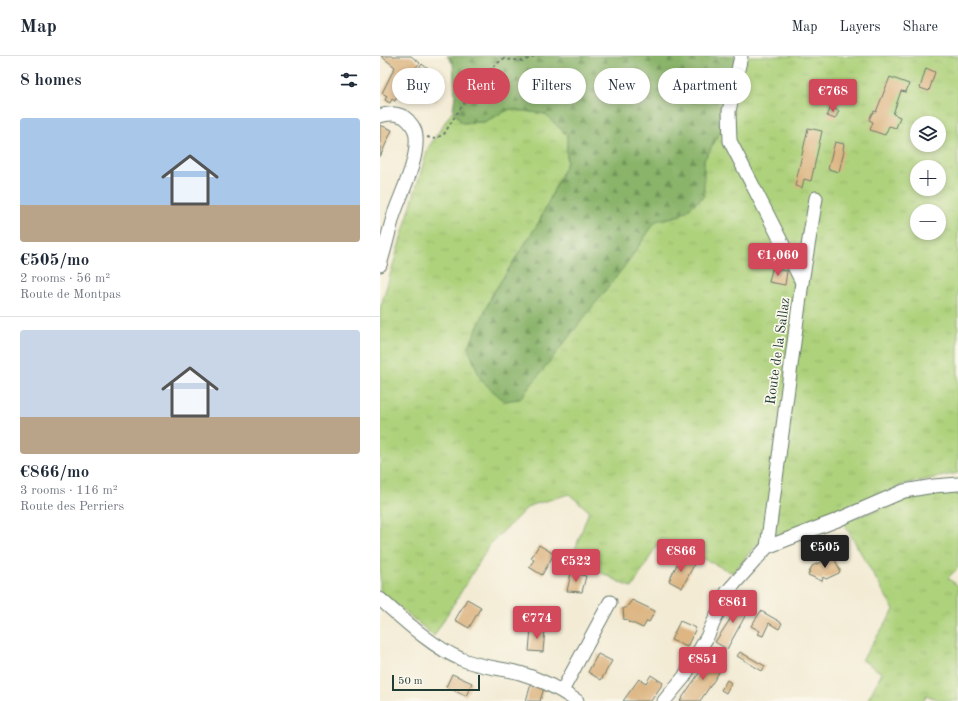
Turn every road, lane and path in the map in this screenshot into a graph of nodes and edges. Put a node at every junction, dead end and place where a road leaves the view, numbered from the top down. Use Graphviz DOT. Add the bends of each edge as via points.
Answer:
graph roads {
  1 [pos="534,56"];
  2 [pos="741,56"];
  3 [pos="380,116"];
  4 [pos="416,136"];
  5 [pos="816,198"];
  6 [pos="380,265"];
  7 [pos="802,282"];
  8 [pos="958,484"];
  9 [pos="767,547"];
  10 [pos="380,599"];
  11 [pos="610,602"];
  12 [pos="562,691"];
  13 [pos="577,701"];
  14 [pos="664,701"];
  1 -- 4 [label="path" via="524,61 503,59 490,69 444,134 435,139"];
  2 -- 7 [label="street, Route de la Sallaz" via="729,111 730,141"];
  3 -- 4 [label="street" via="399,115 409,120"];
  4 -- 6 [label="street" via="414,158"];
  5 -- 7 [label="street"];
  7 -- 9 [label="street, Route de la Sallaz"];
  8 -- 9 [label="street" via="904,491"];
  9 -- 14 [label="street" via="727,592 707,637 684,677"];
  10 -- 12 [label="street" via="437,646 460,658 537,678"];
  11 -- 12 [label="street"];
  12 -- 13 [label="street"];
}
